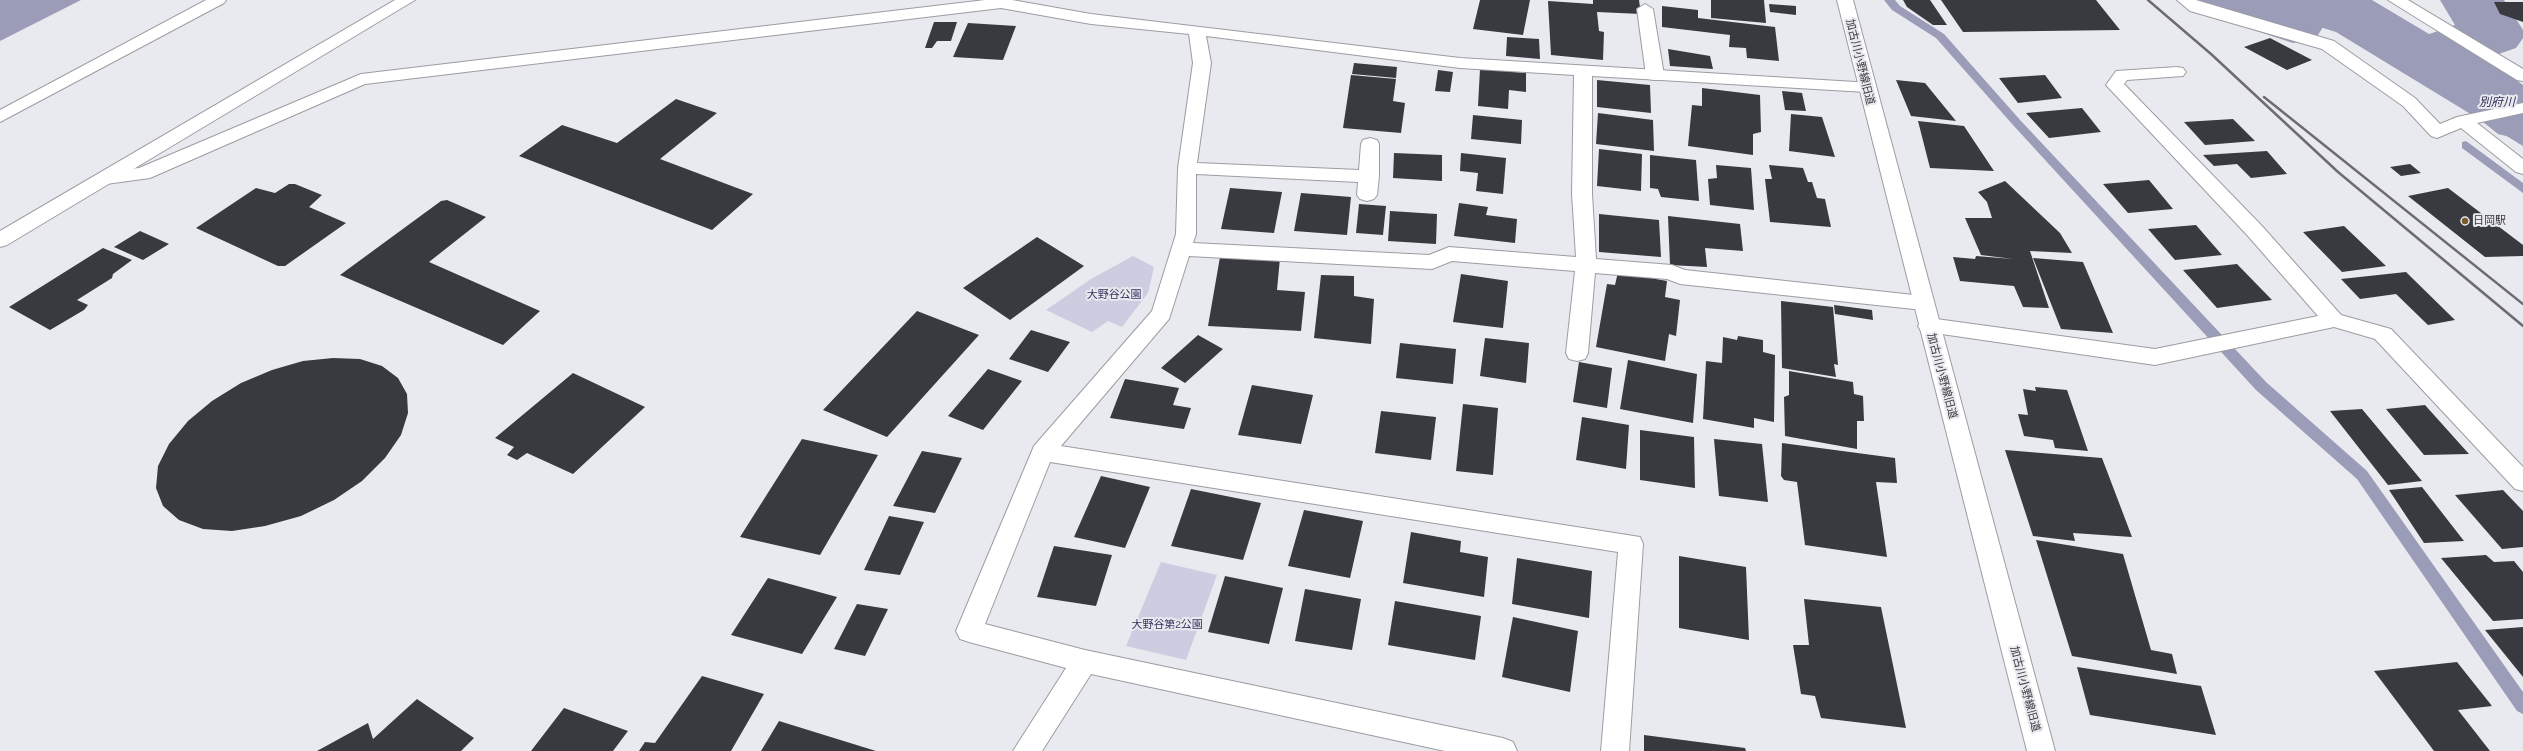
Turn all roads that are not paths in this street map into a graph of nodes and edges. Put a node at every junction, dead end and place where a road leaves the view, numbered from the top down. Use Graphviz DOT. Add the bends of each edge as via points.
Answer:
graph roads {
  1 [pos="218,0"];
  2 [pos="407,0"];
  3 [pos="1845,0"];
  4 [pos="2185,0"];
  5 [pos="2396,0"];
  6 [pos="1645,10"];
  7 [pos="1196,30"];
  8 [pos="1584,70"];
  9 [pos="2177,72"];
  10 [pos="1655,75"];
  11 [pos="2523,76"];
  12 [pos="1866,88"];
  13 [pos="2523,108"];
  14 [pos="0,117"];
  15 [pos="2463,121"];
  16 [pos="1370,144"];
  17 [pos="1188,168"];
  18 [pos="2523,168"];
  19 [pos="1369,176"];
  20 [pos="106,178"];
  21 [pos="1367,195"];
  22 [pos="0,240"];
  23 [pos="1181,249"];
  24 [pos="1586,264"];
  25 [pos="1923,303"];
  26 [pos="2334,320"];
  27 [pos="1929,326"];
  28 [pos="1577,353"];
  29 [pos="1042,452"];
  30 [pos="2523,482"];
  31 [pos="1085,661"];
  32 [pos="1027,751"];
  33 [pos="1502,751"];
  34 [pos="1615,751"];
  35 [pos="2041,751"];
  1 -- 14 [label="street"];
  2 -- 20 [label="street"];
  3 -- 12 [label="street, 加古川小野線旧道"];
  4 -- 15 [label="street" via="2196,7 2328,45 2410,102 2437,132"];
  5 -- 11 [label="street"];
  6 -- 10 [label="street"];
  7 -- 8 [label="street" via="1460,63"];
  7 -- 17 [label="street" via="1202,63"];
  7 -- 20 [label="street" via="1091,19 1001,3 362,79 143,174"];
  8 -- 10 [label="street"];
  8 -- 24 [label="street" via="1582,194"];
  9 -- 26 [label="street" via="2122,75 2115,85 2256,231"];
  10 -- 12 [label="street"];
  12 -- 25 [label="street, 加古川小野線旧道"];
  13 -- 15 [label="street"];
  15 -- 18 [label="street"];
  16 -- 19 [label="street"];
  17 -- 19 [label="street"];
  17 -- 23 [label="street" via="1186,234"];
  19 -- 21 [label="street"];
  20 -- 22 [label="street"];
  23 -- 24 [label="street" via="1432,262 1449,254"];
  23 -- 29 [label="street" via="1162,314"];
  24 -- 25 [label="street" via="1672,272 1680,277"];
  24 -- 28 [label="street"];
  25 -- 27 [label="street, 加古川小野線旧道"];
  26 -- 27 [label="street" via="2155,357"];
  26 -- 30 [label="street" via="2382,334"];
  27 -- 35 [label="street, 加古川小野線旧道"];
  29 -- 31 [label="street" via="969,631"];
  29 -- 34 [label="street" via="1631,544"];
  31 -- 32 [label="street"];
  31 -- 33 [label="street"];
}
